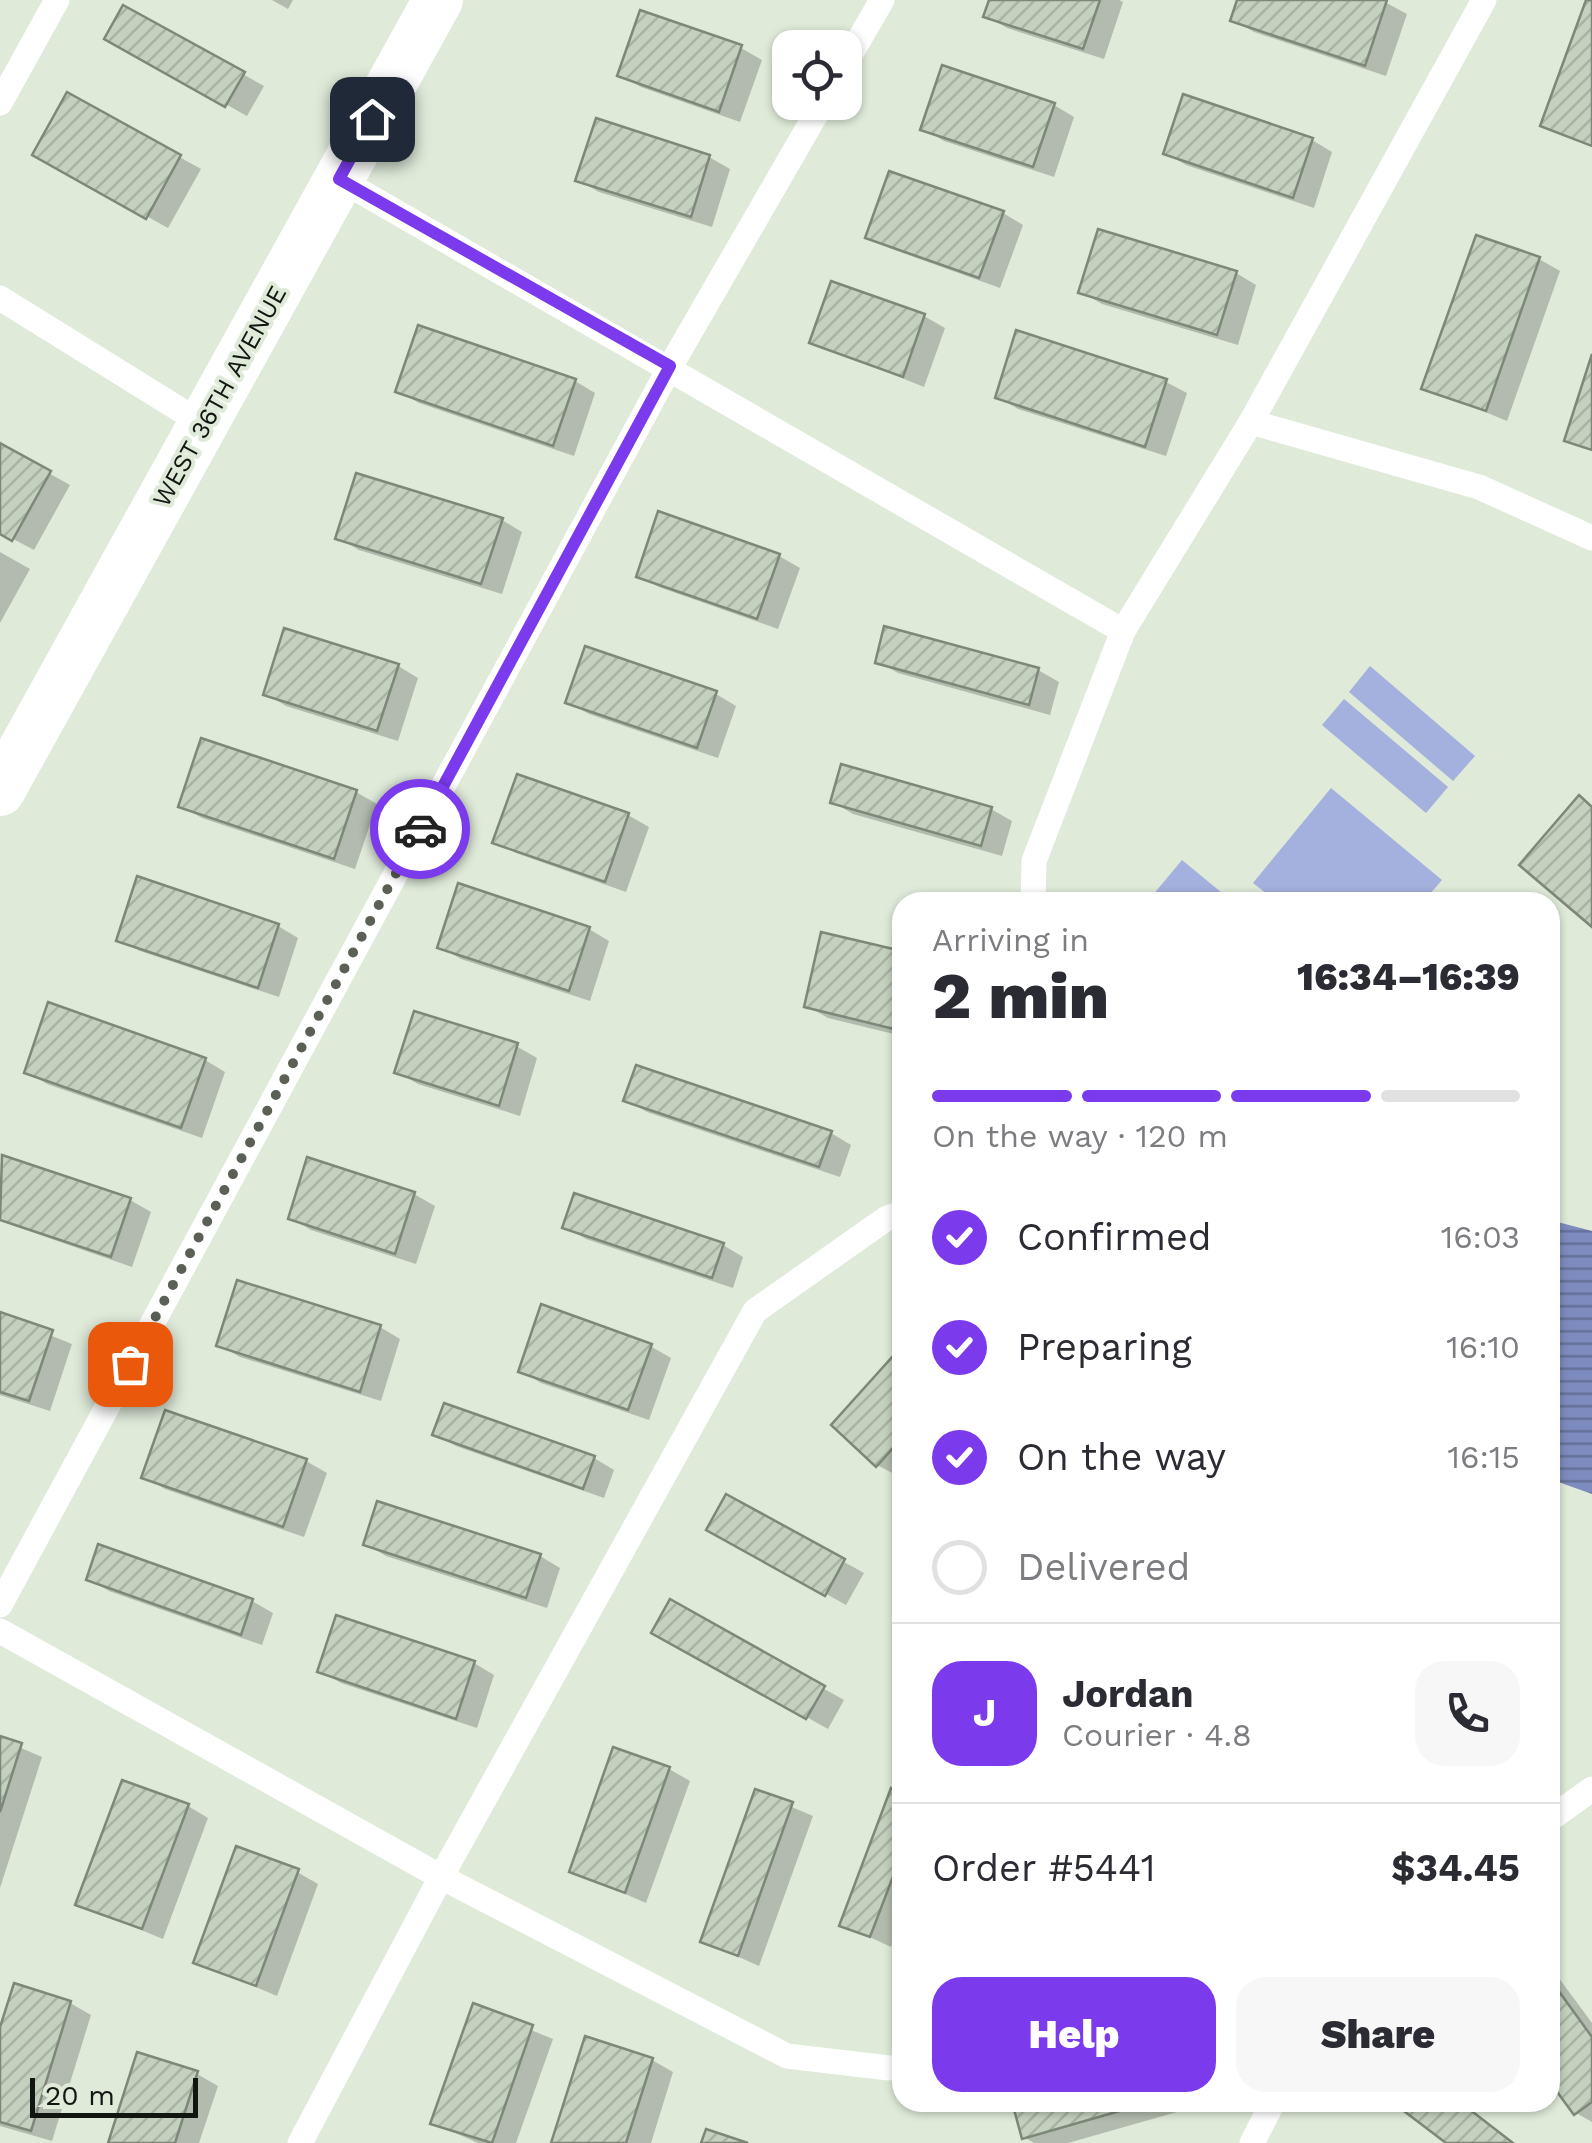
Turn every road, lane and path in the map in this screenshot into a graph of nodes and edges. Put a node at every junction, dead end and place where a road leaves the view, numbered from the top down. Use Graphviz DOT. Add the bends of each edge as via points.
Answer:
graph roads {
  1 [pos="57,0"];
  2 [pos="438,0"];
  3 [pos="882,0"];
  4 [pos="1484,0"];
  5 [pos="862,35"];
  6 [pos="0,104"];
  7 [pos="813,120"];
  8 [pos="339,179"];
  9 [pos="0,298"];
  10 [pos="670,366"];
  11 [pos="1251,422"];
  12 [pos="203,424"];
  13 [pos="1592,538"];
  14 [pos="1122,631"];
  15 [pos="0,791"];
  16 [pos="1034,892"];
  17 [pos="892,1217"];
  18 [pos="0,1605"];
  19 [pos="0,1632"];
  20 [pos="1592,1790"];
  21 [pos="1560,1811"];
  22 [pos="440,1876"];
  23 [pos="889,2068"];
  24 [pos="1268,2112"];
  25 [pos="300,2143"];
  26 [pos="1252,2143"];
  1 -- 6 [label="lane"];
  2 -- 8 [label="street, WEST 36TH AVENUE"];
  3 -- 5 [label="lane"];
  4 -- 11 [label="lane"];
  7 -- 10 [label="lane"];
  8 -- 10 [label="lane"];
  8 -- 12 [label="street, WEST 36TH AVENUE"];
  9 -- 12 [label="lane"];
  10 -- 14 [label="lane"];
  10 -- 18 [label="lane"];
  11 -- 13 [label="lane" via="1479,487"];
  11 -- 14 [label="lane"];
  12 -- 15 [label="street, WEST 36TH AVENUE"];
  14 -- 16 [label="lane" via="1034,861"];
  17 -- 22 [label="lane" via="755,1311"];
  19 -- 22 [label="lane"];
  20 -- 21 [label="lane"];
  22 -- 23 [label="lane" via="787,2056"];
  22 -- 25 [label="lane"];
  24 -- 26 [label="lane"];
}
